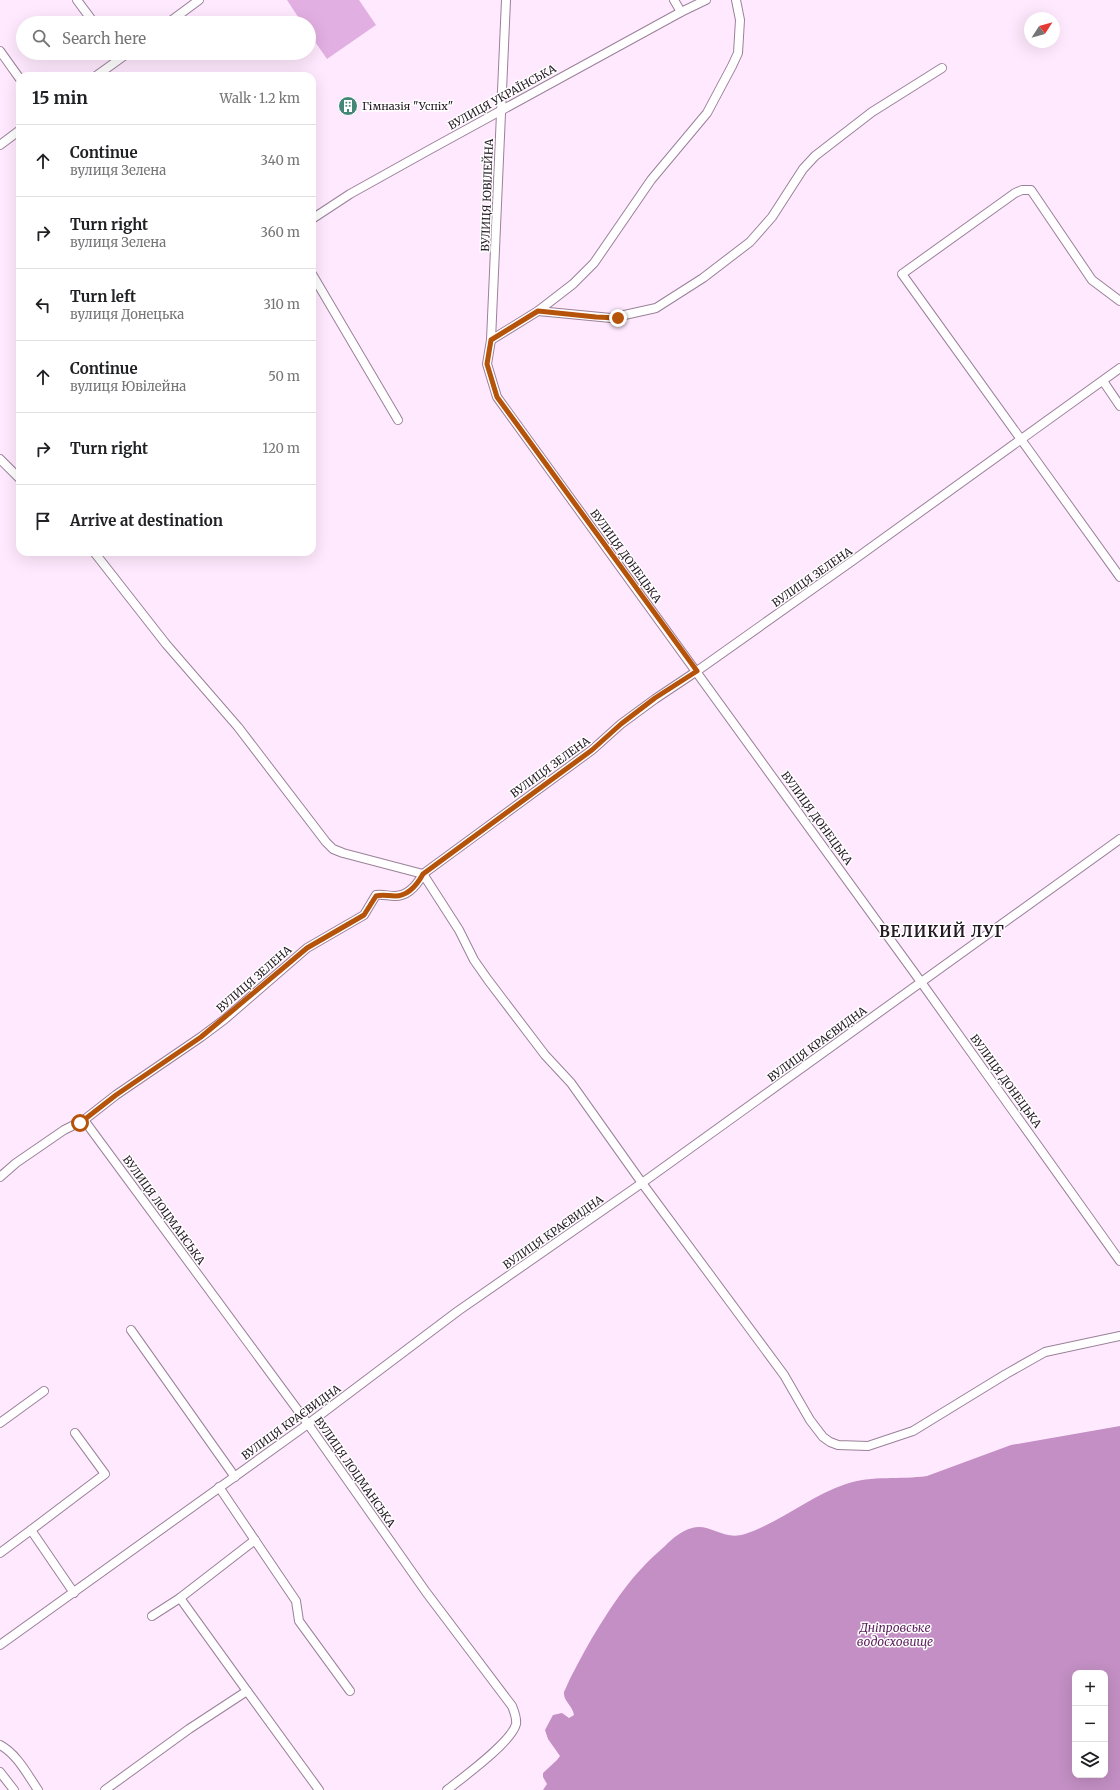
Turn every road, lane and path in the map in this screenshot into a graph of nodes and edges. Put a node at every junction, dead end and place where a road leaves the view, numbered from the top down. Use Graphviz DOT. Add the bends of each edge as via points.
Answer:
graph roads {
  1 [pos="77,0"];
  2 [pos="199,0"];
  3 [pos="506,0"];
  4 [pos="674,0"];
  5 [pos="706,0"];
  6 [pos="736,0"];
  7 [pos="681,12"];
  8 [pos="89,16"];
  9 [pos="177,16"];
  10 [pos="0,51"];
  11 [pos="114,60"];
  12 [pos="942,68"];
  13 [pos="100,72"];
  14 [pos="16,73"];
  15 [pos="501,110"];
  16 [pos="16,133"];
  17 [pos="0,145"];
  18 [pos="316,216"];
  19 [pos="316,281"];
  20 [pos="1120,301"];
  21 [pos="538,311"];
  22 [pos="491,340"];
  23 [pos="1120,368"];
  24 [pos="1103,381"];
  25 [pos="494,390"];
  26 [pos="1120,406"];
  27 [pos="398,420"];
  28 [pos="1021,439"];
  29 [pos="0,459"];
  30 [pos="16,475"];
  31 [pos="97,556"];
  32 [pos="1120,577"];
  33 [pos="697,671"];
  34 [pos="1120,839"];
  35 [pos="423,874"];
  36 [pos="921,982"];
  37 [pos="84,1120"];
  38 [pos="0,1178"];
  39 [pos="642,1183"];
  40 [pos="1120,1261"];
  41 [pos="131,1330"];
  42 [pos="1120,1336"];
  43 [pos="44,1391"];
  44 [pos="0,1423"];
  45 [pos="308,1424"];
  46 [pos="75,1433"];
  47 [pos="235,1476"];
  48 [pos="219,1488"];
  49 [pos="31,1530"];
  50 [pos="255,1540"];
  51 [pos="0,1553"];
  52 [pos="74,1593"];
  53 [pos="180,1598"];
  54 [pos="152,1616"];
  55 [pos="0,1645"];
  56 [pos="247,1691"];
  57 [pos="350,1691"];
  58 [pos="0,1745"];
  59 [pos="0,1772"];
  60 [pos="14,1790"];
  61 [pos="38,1790"];
  62 [pos="105,1790"];
  63 [pos="320,1790"];
  64 [pos="447,1790"];
  1 -- 8 [label="street"];
  2 -- 9 [label="street"];
  3 -- 15 [label="street, ВУЛИЦЯ ЮВІЛЕЙНА"];
  4 -- 7 [label="street"];
  5 -- 7 [label="street, ВУЛИЦЯ УКРАЇНСЬКА"];
  6 -- 21 [label="street" via="740,20 738,52 707,113 651,180 594,263 573,284"];
  7 -- 15 [label="street, ВУЛИЦЯ УКРАЇНСЬКА"];
  10 -- 14 [label="street"];
  11 -- 13 [label="street"];
  12 -- 21 [label="street" via="872,112 815,156 802,169 772,217 750,242 703,278 656,308 611,318"];
  15 -- 18 [label="street, ВУЛИЦЯ УКРАЇНСЬКА" via="350,194"];
  15 -- 22 [label="street, ВУЛИЦЯ ЮВІЛЕЙНА"];
  16 -- 17 [label="street"];
  19 -- 27 [label="street"];
  20 -- 28 [label="street" via="1096,285 1042,205 1028,189 1015,193 902,274"];
  21 -- 22 [label="street"];
  22 -- 25 [label="street, ВУЛИЦЯ ЮВІЛЕЙНА" via="487,364"];
  23 -- 24 [label="street, ВУЛИЦЯ ЗЕЛЕНА"];
  24 -- 26 [label="street"];
  24 -- 28 [label="street, ВУЛИЦЯ ЗЕЛЕНА"];
  25 -- 33 [label="street, ВУЛИЦЯ ДОНЕЦЬКА"];
  28 -- 32 [label="street"];
  28 -- 33 [label="street, ВУЛИЦЯ ЗЕЛЕНА"];
  29 -- 30 [label="street"];
  31 -- 35 [label="street" via="166,644 238,727 333,849"];
  33 -- 35 [label="street, ВУЛИЦЯ ЗЕЛЕНА" via="655,698 592,750"];
  33 -- 36 [label="street, ВУЛИЦЯ ДОНЕЦЬКА"];
  34 -- 36 [label="street, ВУЛИЦЯ КРАЄВИДНА"];
  35 -- 37 [label="street, ВУЛИЦЯ ЗЕЛЕНА" via="417,885 404,895 376,896 364,915 307,948 207,1032"];
  35 -- 39 [label="street" via="488,980 545,1055 568,1079"];
  36 -- 39 [label="street, ВУЛИЦЯ КРАЄВИДНА"];
  36 -- 40 [label="street, ВУЛИЦЯ ДОНЕЦЬКА"];
  37 -- 38 [label="street, ВУЛИЦЯ ЗЕЛЕНА" via="64,1130"];
  37 -- 45 [label="street, ВУЛИЦЯ ЛОЦМАНСЬКА"];
  39 -- 42 [label="street" via="784,1375 810,1420 823,1437 838,1445 868,1446 913,1431 1046,1352"];
  39 -- 45 [label="street, ВУЛИЦЯ КРАЄВИДНА" via="458,1311"];
  41 -- 47 [label="street"];
  43 -- 44 [label="street"];
  45 -- 47 [label="street, ВУЛИЦЯ КРАЄВИДНА"];
  45 -- 64 [label="street, ВУЛИЦЯ ЛОЦМАНСЬКА" via="426,1592 514,1710 516,1724 510,1733 496,1749"];
  46 -- 49 [label="street" via="105,1474"];
  47 -- 48 [label="street, ВУЛИЦЯ КРАЄВИДНА"];
  48 -- 50 [label="street"];
  48 -- 52 [label="street, ВУЛИЦЯ КРАЄВИДНА"];
  49 -- 51 [label="street"];
  49 -- 52 [label="street"];
  50 -- 53 [label="street"];
  50 -- 57 [label="street" via="296,1601 298,1621"];
  52 -- 55 [label="street, ВУЛИЦЯ КРАЄВИДНА"];
  53 -- 54 [label="street"];
  53 -- 56 [label="street"];
  56 -- 62 [label="street"];
  56 -- 63 [label="street"];
  58 -- 61 [label="street" via="17,1760"];
  59 -- 60 [label="street"];
}
